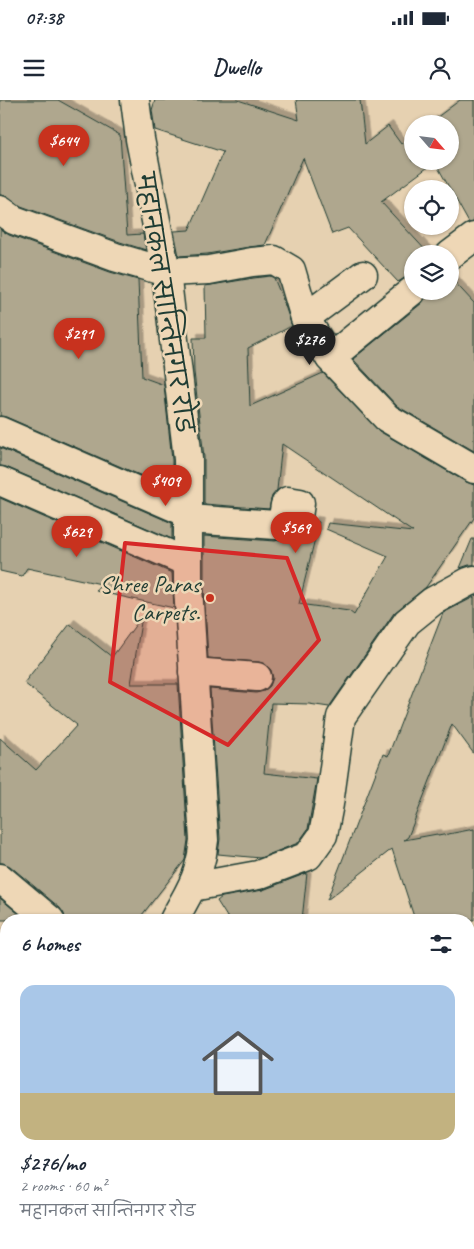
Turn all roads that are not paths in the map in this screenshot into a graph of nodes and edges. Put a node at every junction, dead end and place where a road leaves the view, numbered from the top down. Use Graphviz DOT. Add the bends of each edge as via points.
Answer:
graph roads {
  1 [pos="135,100"];
  2 [pos="0,210"];
  3 [pos="474,237"];
  4 [pos="459,248"];
  5 [pos="166,272"];
  6 [pos="363,275"];
  7 [pos="404,298"];
  8 [pos="305,318"];
  9 [pos="330,358"];
  10 [pos="0,431"];
  11 [pos="474,469"];
  12 [pos="0,481"];
  13 [pos="188,516"];
  14 [pos="298,518"];
  15 [pos="187,562"];
  16 [pos="474,580"];
  17 [pos="193,672"];
  18 [pos="257,677"];
  19 [pos="0,878"];
  20 [pos="184,907"];
  21 [pos="43,914"];
  1 -- 5 [label="street, महानकल सान्तिनगर रोड"];
  2 -- 5 [label="street" via="14,220"];
  3 -- 4 [label="street"];
  5 -- 8 [label="street" via="208,270 274,260 291,270"];
  5 -- 13 [label="street, महानकल सान्तिनगर रोड" via="188,459"];
  6 -- 8 [label="street"];
  7 -- 9 [label="street"];
  8 -- 9 [label="street"];
  9 -- 11 [label="street" via="387,418"];
  10 -- 13 [label="street"];
  12 -- 15 [label="street"];
  13 -- 14 [label="street" via="276,525 283,518 288,501 300,503"];
  13 -- 15 [label="street, महानकल सान्तिनगर रोड"];
  15 -- 17 [label="street, महानकल सान्तिनगर रोड"];
  16 -- 20 [label="street" via="433,601 408,622 341,717 323,835 308,856"];
  17 -- 18 [label="street"];
  17 -- 20 [label="street, महानकल सान्तिनगर रोड" via="204,840 198,873"];
  19 -- 21 [label="street"];
}
